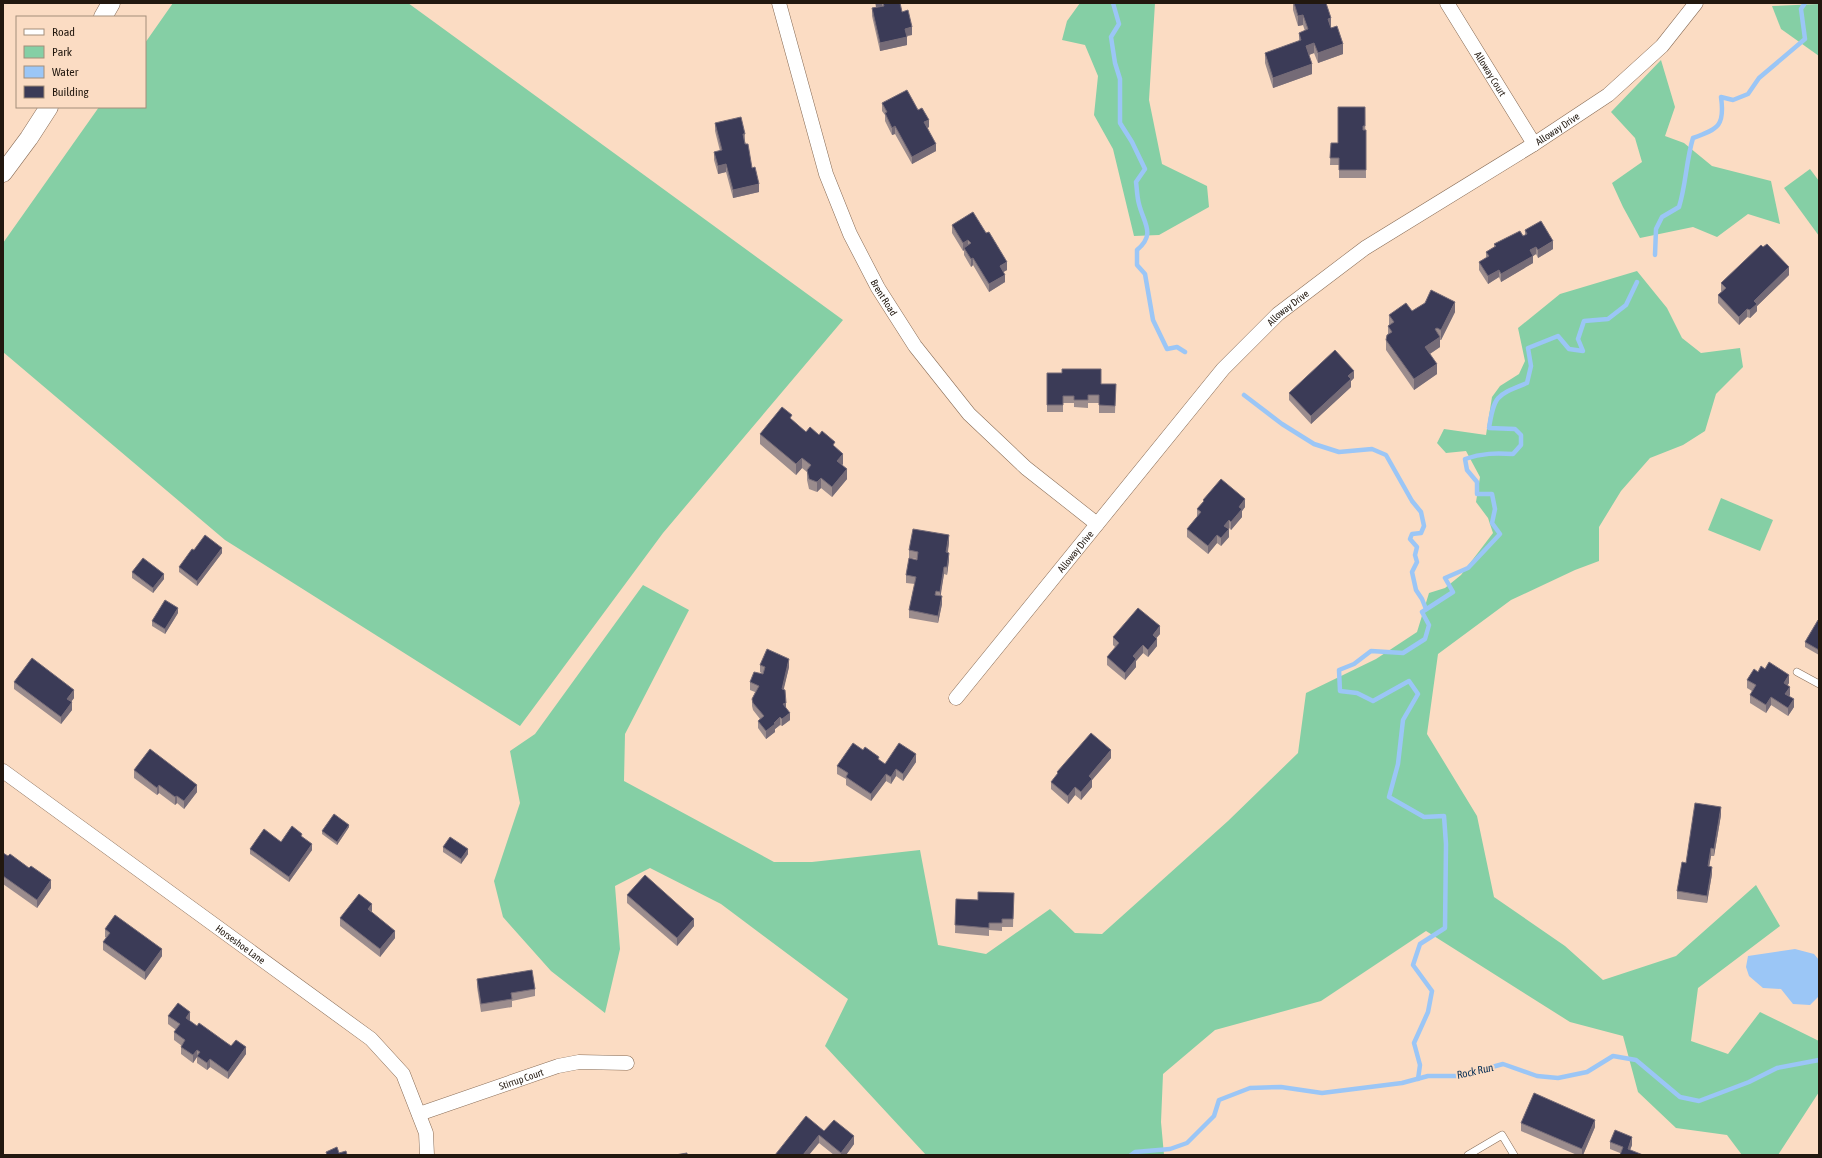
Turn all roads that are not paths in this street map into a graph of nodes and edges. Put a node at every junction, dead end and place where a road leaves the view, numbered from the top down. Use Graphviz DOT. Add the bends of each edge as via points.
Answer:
graph roads {
  1 [pos="111,3"];
  2 [pos="779,3"];
  3 [pos="1447,3"];
  4 [pos="1696,3"];
  5 [pos="104,16"];
  6 [pos="48,108"];
  7 [pos="1534,144"];
  8 [pos="3,173"];
  9 [pos="1097,524"];
  10 [pos="1797,672"];
  11 [pos="1819,684"];
  12 [pos="956,698"];
  13 [pos="3,771"];
  14 [pos="627,1063"];
  15 [pos="419,1114"];
  16 [pos="427,1155"];
  17 [pos="1468,1155"];
  18 [pos="1514,1155"];
  1 -- 5 [label="street"];
  2 -- 9 [label="street, Brent Road" via="826,174 850,234 878,288 915,346 969,414 1026,468"];
  3 -- 7 [label="street, Alloway Court"];
  4 -- 7 [label="street, Alloway Drive" via="1662,46 1608,95"];
  6 -- 8 [label="street"];
  7 -- 9 [label="street, Alloway Drive" via="1365,248 1278,314 1222,369"];
  9 -- 12 [label="street, Alloway Drive"];
  10 -- 11 [label="lane"];
  13 -- 15 [label="street, Horseshoe Lane" via="371,1039 403,1074"];
  14 -- 15 [label="street, Stirrup Court" via="579,1062 558,1066"];
  15 -- 16 [label="street, Horseshoe Lane" via="426,1133"];
  17 -- 18 [label="lane" via="1502,1135"];
}
